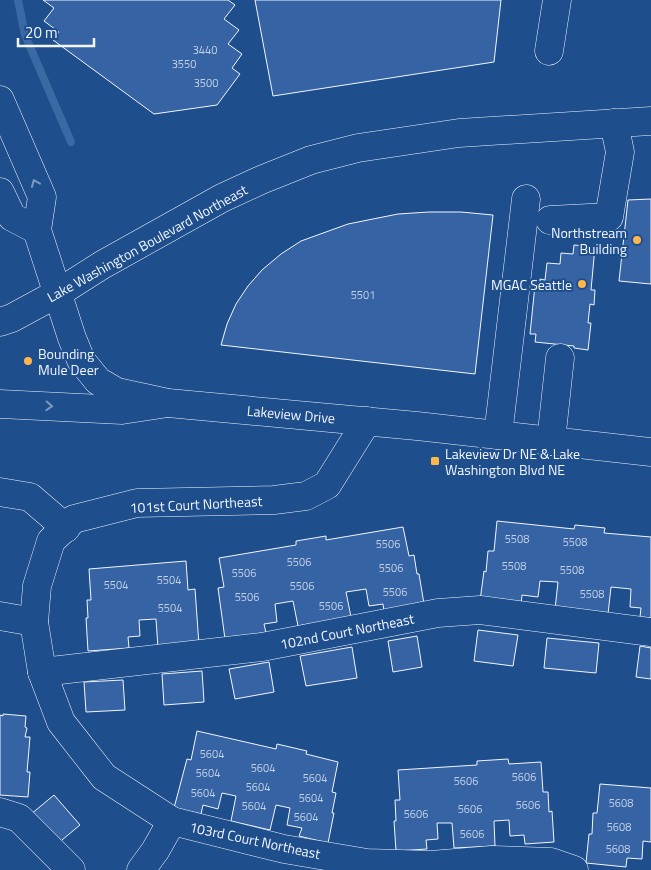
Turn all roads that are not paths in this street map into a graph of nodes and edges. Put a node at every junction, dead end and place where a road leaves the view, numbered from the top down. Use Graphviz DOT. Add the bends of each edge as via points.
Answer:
graph roads {
  1 [pos="557,0"];
  2 [pos="549,51"];
  3 [pos="0,100"];
  4 [pos="651,121"];
  5 [pos="614,123"];
  6 [pos="0,192"];
  7 [pos="526,198"];
  8 [pos="550,220"];
  9 [pos="37,230"];
  10 [pos="58,293"];
  11 [pos="0,322"];
  12 [pos="560,358"];
  13 [pos="168,403"];
  14 [pos="0,404"];
  15 [pos="367,421"];
  16 [pos="498,435"];
  17 [pos="551,441"];
  18 [pos="651,452"];
  19 [pos="0,492"];
  20 [pos="66,528"];
  21 [pos="0,616"];
  22 [pos="34,622"];
  23 [pos="651,632"];
  24 [pos="42,672"];
  25 [pos="0,812"];
  26 [pos="172,822"];
  27 [pos="71,870"];
  28 [pos="141,870"];
  29 [pos="574,870"];
  1 -- 2 [label="street"];
  9 -- 3 [label="street, Lakeview Drive, one-way" via="42,197"];
  4 -- 5 [label="street, Lake Washington Boulevard Northeast"];
  5 -- 8 [label="street" via="620,152 609,217"];
  5 -- 10 [label="street, Lake Washington Boulevard Northeast" via="459,132 358,148 311,160 222,198"];
  6 -- 9 [label="street" via="12,216"];
  7 -- 16 [label="street"];
  9 -- 10 [label="street, Lakeview Drive"];
  10 -- 11 [label="street, Lake Washington Boulevard Northeast"];
  10 -- 13 [label="street, Lakeview Drive" via="81,360 98,381 117,392"];
  12 -- 17 [label="street"];
  14 -- 13 [label="street, one-way" via="122,410"];
  13 -- 15 [label="street, Lakeview Drive"];
  15 -- 16 [label="street, Lakeview Drive"];
  15 -- 20 [label="street, 101st Court Northeast" via="327,485 306,496 137,504 74,519"];
  16 -- 17 [label="street, Lakeview Drive"];
  17 -- 18 [label="street, Lakeview Drive"];
  19 -- 20 [label="street" via="30,497"];
  20 -- 22 [label="street, 101st Court Northeast" via="51,541 37,586"];
  21 -- 22 [label="street"];
  22 -- 24 [label="street, 101st Court Northeast"];
  23 -- 24 [label="street, 102nd Court Northeast" via="480,610 438,613 262,647"];
  24 -- 26 [label="street, 101st Court Northeast" via="61,722 104,776"];
  25 -- 27 [label="street" via="19,818"];
  26 -- 28 [label="street, 103rd Court Northeast"];
  26 -- 29 [label="street, 103rd Court Northeast" via="284,849 367,863 431,865 492,860 550,862"];
}
